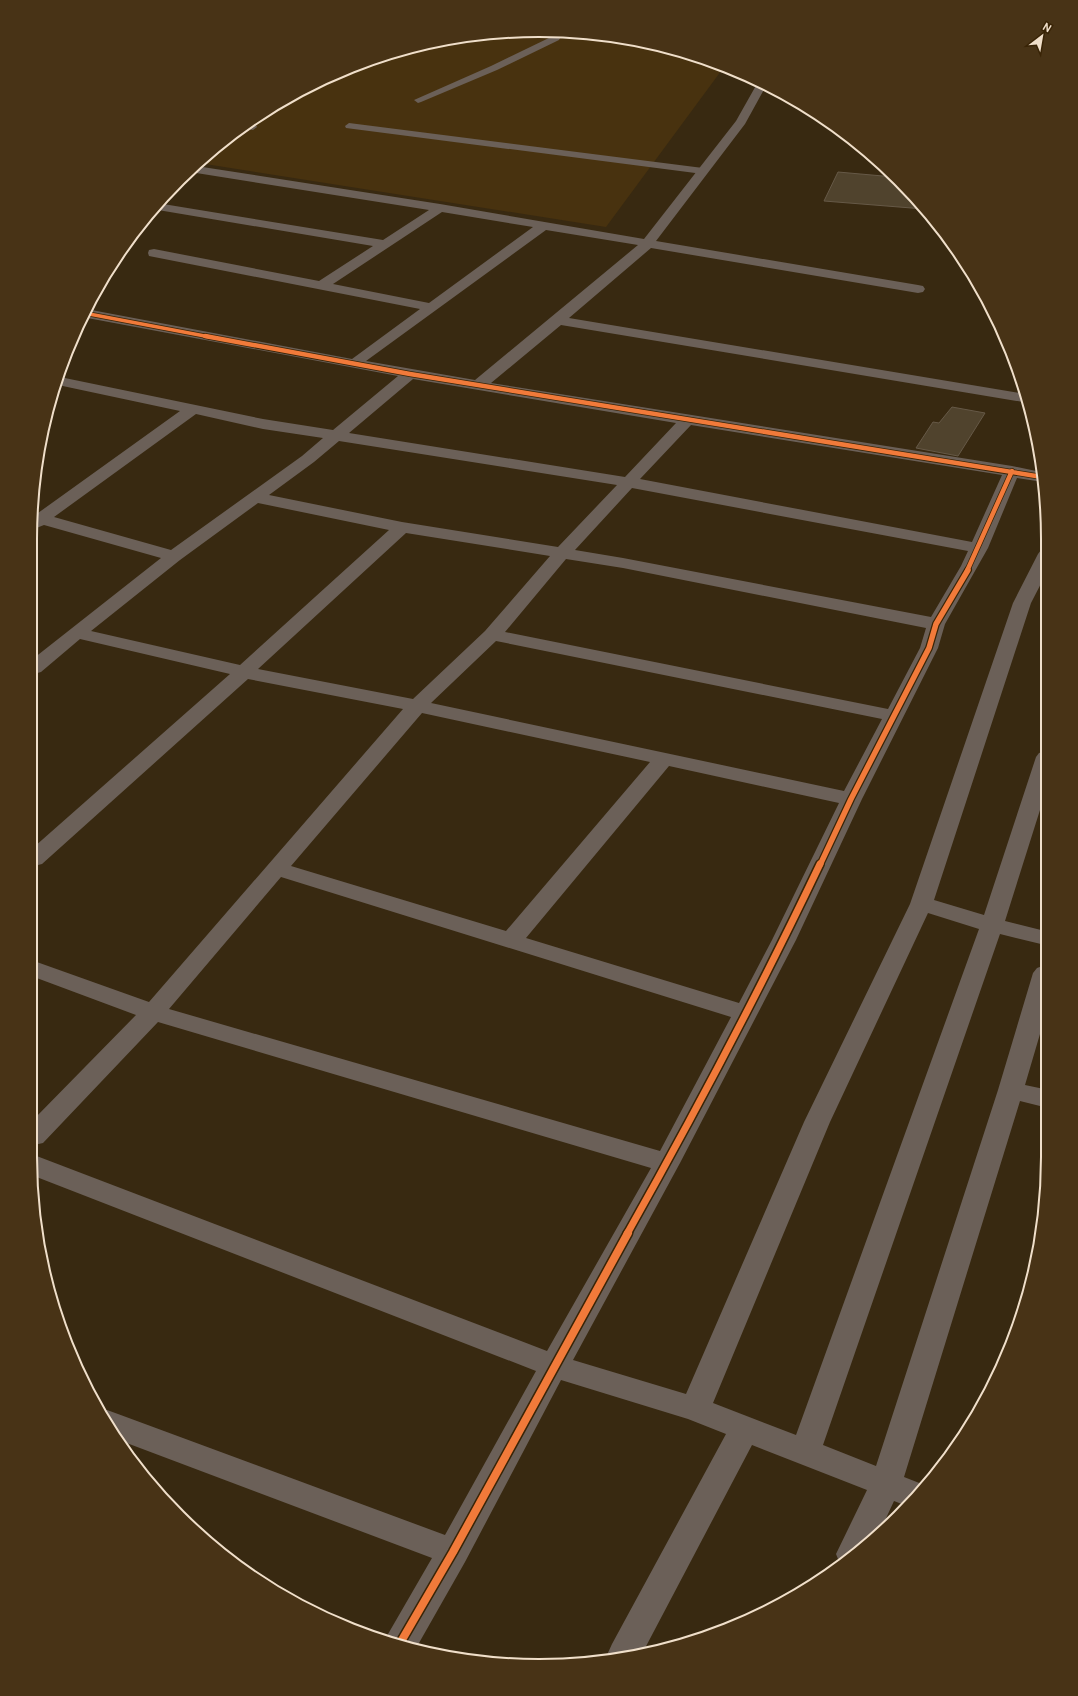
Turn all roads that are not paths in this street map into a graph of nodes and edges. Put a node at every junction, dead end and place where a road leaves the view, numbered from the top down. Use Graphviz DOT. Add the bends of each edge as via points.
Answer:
graph roads {
  1 [pos="556,38"];
  2 [pos="760,88"];
  3 [pos="418,100"];
  4 [pos="348,126"];
  5 [pos="199,170"];
  6 [pos="703,171"];
  7 [pos="163,207"];
  8 [pos="440,208"];
  9 [pos="544,226"];
  10 [pos="384,244"];
  11 [pos="647,244"];
  12 [pos="154,253"];
  13 [pos="321,286"];
  14 [pos="918,289"];
  15 [pos="431,307"];
  16 [pos="90,314"];
  17 [pos="558,320"];
  18 [pos="355,363"];
  19 [pos="410,374"];
  20 [pos="63,382"];
  21 [pos="479,385"];
  22 [pos="1020,398"];
  23 [pos="192,410"];
  24 [pos="687,420"];
  25 [pos="337,436"];
  26 [pos="1012,472"];
  27 [pos="1037,476"];
  28 [pos="628,482"];
  29 [pos="257,498"];
  30 [pos="37,520"];
  31 [pos="402,527"];
  32 [pos="979,548"];
  33 [pos="563,552"];
  34 [pos="174,556"];
  35 [pos="1041,566"];
  36 [pos="936,624"];
  37 [pos="77,633"];
  38 [pos="492,635"];
  39 [pos="37,666"];
  40 [pos="244,672"];
  41 [pos="417,706"];
  42 [pos="895,716"];
  43 [pos="664,759"];
  44 [pos="1041,773"];
  45 [pos="851,799"];
  46 [pos="37,856"];
  47 [pos="277,869"];
  48 [pos="921,904"];
  49 [pos="992,925"];
  50 [pos="1041,937"];
  51 [pos="511,940"];
  52 [pos="37,969"];
  53 [pos="1041,987"];
  54 [pos="153,1012"];
  55 [pos="746,1013"];
  56 [pos="1011,1090"];
  57 [pos="1041,1097"];
  58 [pos="37,1133"];
  59 [pos="667,1164"];
  60 [pos="37,1166"];
  61 [pos="554,1366"];
  62 [pos="695,1409"];
  63 [pos="116,1426"];
  64 [pos="745,1428"];
  65 [pos="805,1452"];
  66 [pos="886,1484"];
  67 [pos="911,1493"];
  68 [pos="856,1546"];
  69 [pos="453,1552"];
  70 [pos="402,1640"];
  71 [pos="626,1651"];
  1 -- 3 [label="lane" via="494,68"];
  2 -- 6 [label="street" via="741,122"];
  4 -- 6 [label="lane"];
  5 -- 8 [label="street"];
  6 -- 11 [label="street"];
  7 -- 10 [label="street"];
  8 -- 9 [label="street"];
  8 -- 10 [label="street"];
  9 -- 11 [label="street"];
  9 -- 15 [label="street"];
  10 -- 13 [label="street"];
  11 -- 14 [label="street"];
  11 -- 17 [label="street"];
  12 -- 13 [label="street"];
  13 -- 15 [label="street"];
  15 -- 18 [label="street"];
  16 -- 18 [label="street"];
  17 -- 21 [label="street"];
  17 -- 22 [label="street"];
  18 -- 19 [label="street"];
  19 -- 21 [label="street"];
  19 -- 25 [label="street"];
  20 -- 23 [label="street"];
  21 -- 24 [label="street"];
  23 -- 25 [label="street"];
  23 -- 30 [label="street"];
  24 -- 26 [label="street"];
  24 -- 28 [label="street"];
  25 -- 28 [label="street"];
  25 -- 29 [label="street"];
  26 -- 27 [label="street"];
  26 -- 32 [label="street"];
  28 -- 32 [label="street"];
  28 -- 33 [label="street"];
  29 -- 31 [label="street"];
  29 -- 34 [label="street"];
  30 -- 34 [label="street"];
  31 -- 33 [label="street"];
  31 -- 40 [label="street"];
  32 -- 36 [label="street"];
  33 -- 36 [label="street"];
  33 -- 38 [label="street"];
  34 -- 37 [label="street"];
  35 -- 48 [label="street" via="1022,602"];
  36 -- 42 [label="street" via="929,648"];
  37 -- 39 [label="street"];
  37 -- 40 [label="street"];
  38 -- 41 [label="street"];
  38 -- 42 [label="street"];
  40 -- 41 [label="street"];
  40 -- 46 [label="street"];
  41 -- 43 [label="street"];
  41 -- 47 [label="street"];
  42 -- 45 [label="street"];
  43 -- 45 [label="street"];
  43 -- 51 [label="street"];
  44 -- 49 [label="street"];
  45 -- 55 [label="street"];
  47 -- 51 [label="street"];
  47 -- 54 [label="street"];
  48 -- 49 [label="street"];
  48 -- 62 [label="street" via="817,1122"];
  49 -- 50 [label="street"];
  49 -- 65 [label="street"];
  51 -- 55 [label="street"];
  52 -- 54 [label="street"];
  53 -- 56 [label="street"];
  54 -- 58 [label="street"];
  54 -- 59 [label="street"];
  55 -- 59 [label="street"];
  56 -- 57 [label="street"];
  56 -- 66 [label="street"];
  59 -- 61 [label="street"];
  60 -- 61 [label="street"];
  61 -- 62 [label="street"];
  61 -- 69 [label="street"];
  62 -- 64 [label="street"];
  63 -- 69 [label="street"];
  64 -- 65 [label="street"];
  64 -- 71 [label="street"];
  65 -- 66 [label="street"];
  66 -- 67 [label="street"];
  66 -- 68 [label="street"];
  69 -- 70 [label="street"];
}
